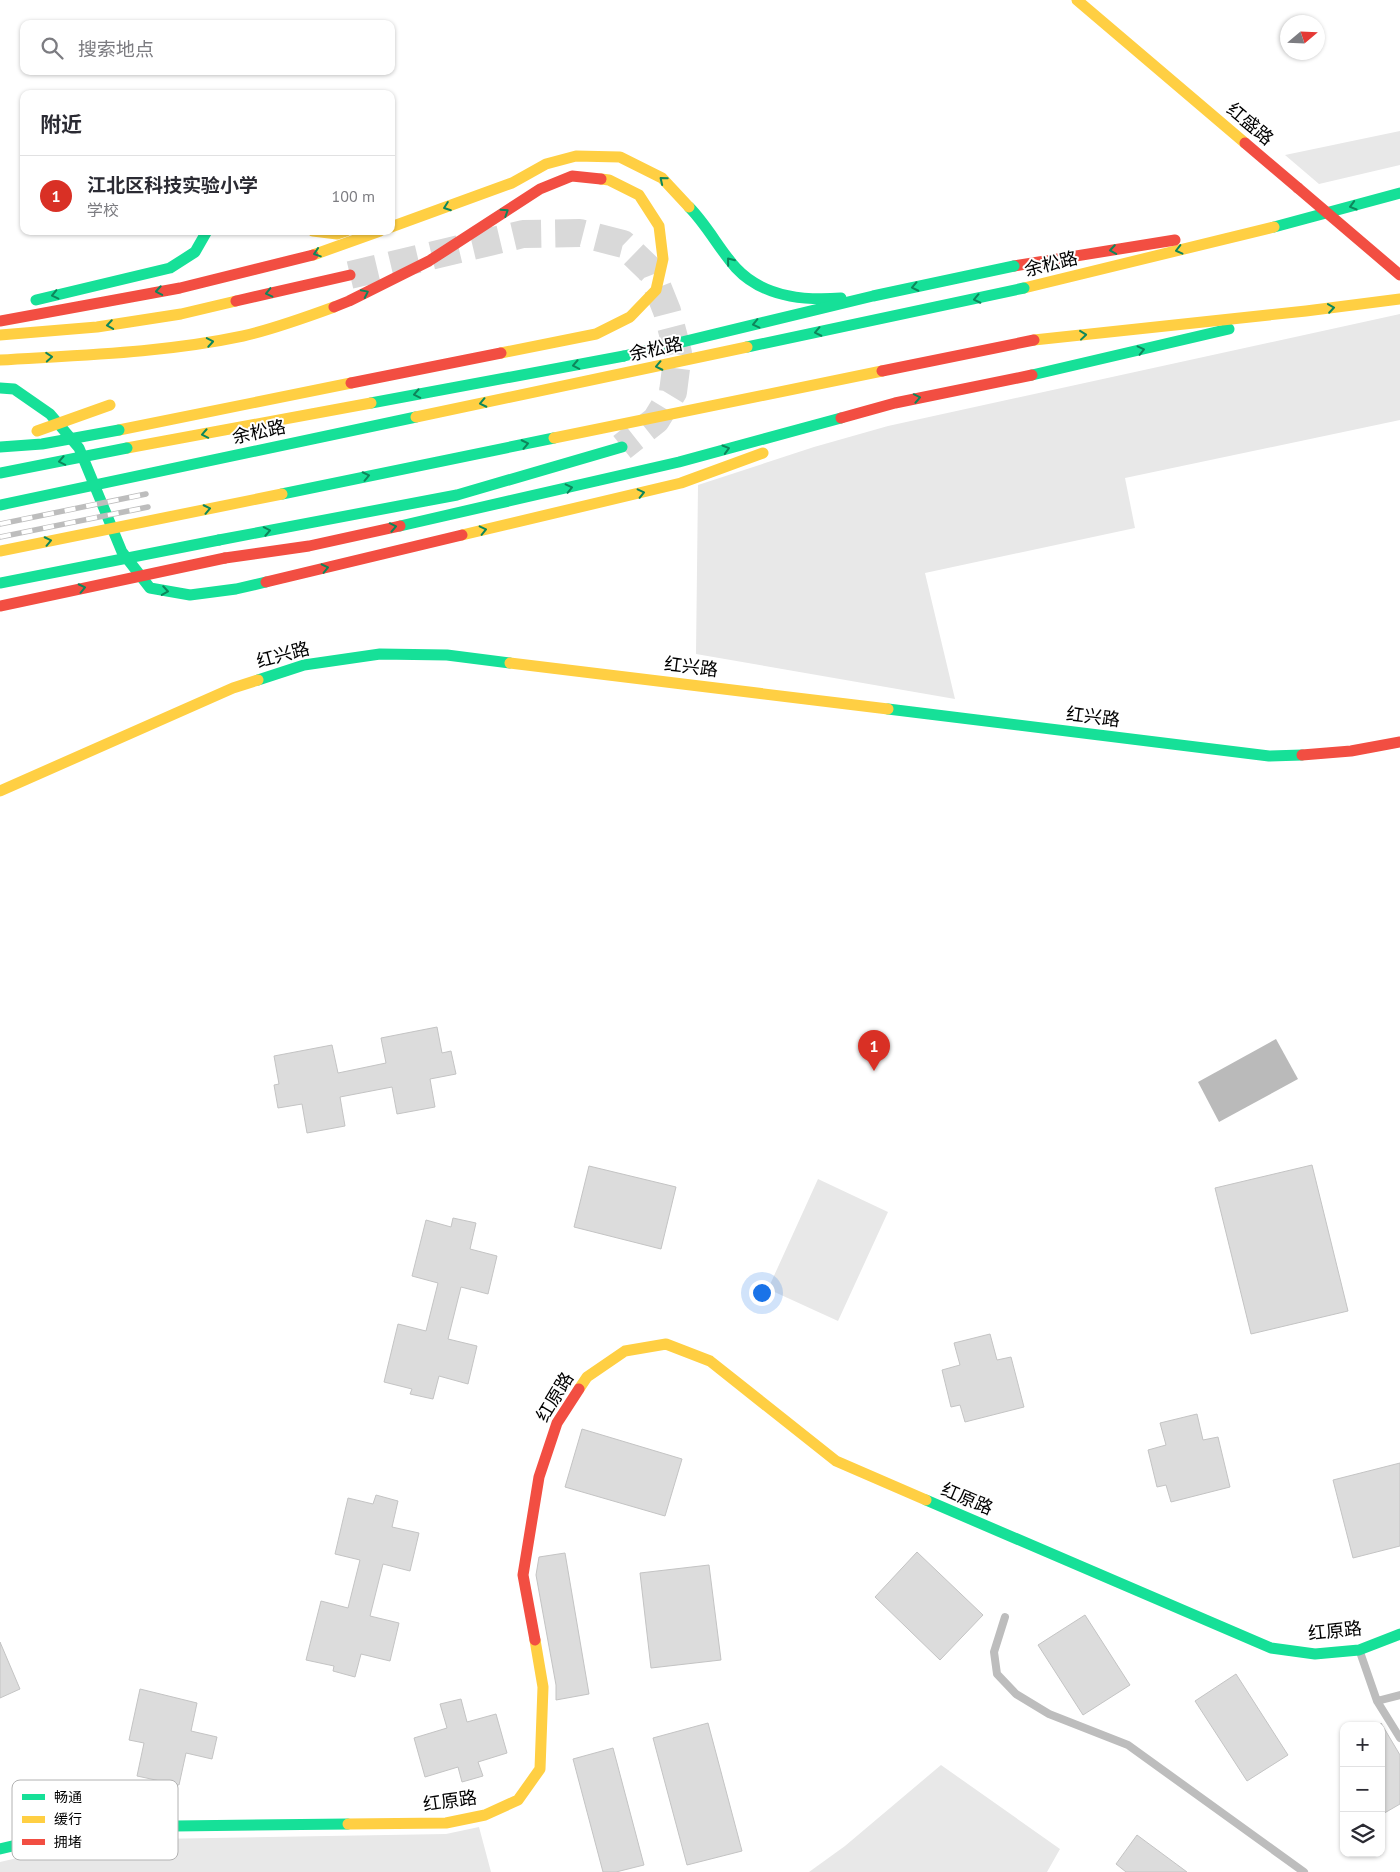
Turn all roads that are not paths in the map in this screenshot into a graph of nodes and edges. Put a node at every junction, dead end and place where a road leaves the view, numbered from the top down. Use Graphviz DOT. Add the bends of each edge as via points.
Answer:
graph roads {
  1 [pos="1077,0"];
  2 [pos="546,164"];
  3 [pos="502,174"];
  4 [pos="1400,193"];
  5 [pos="1316,216"];
  6 [pos="395,226"];
  7 [pos="205,235"];
  8 [pos="369,235"];
  9 [pos="350,275"];
  10 [pos="1400,275"];
  11 [pos="873,296"];
  12 [pos="1400,299"];
  13 [pos="21,304"];
  14 [pos="1306,311"];
  15 [pos="0,321"];
  16 [pos="0,335"];
  17 [pos="0,360"];
  18 [pos="0,388"];
  19 [pos="895,403"];
  20 [pos="110,405"];
  21 [pos="0,442"];
  22 [pos="622,447"];
  23 [pos="0,448"];
  24 [pos="0,473"];
  25 [pos="0,505"];
  26 [pos="0,551"];
  27 [pos="0,583"];
  28 [pos="0,606"];
  29 [pos="1400,742"];
  30 [pos="0,791"];
  31 [pos="1005,1617"];
  32 [pos="1400,1634"];
  33 [pos="1359,1650"];
  34 [pos="1400,1694"];
  35 [pos="1377,1701"];
  36 [pos="1400,1738"];
  37 [pos="178,1826"];
  38 [pos="1304,1872"];
  1 -- 10 [label="main road, 红盛路, bridge"];
  2 -- 3 [label="main road"];
  2 -- 6 [label="main road, one-way" via="512,183"];
  11 -- 2 [label="main road, one-way, bridge" via="815,300 771,291 737,268 697,215 662,178 620,157 576,156"];
  4 -- 5 [label="main road, 余松路, one-way"];
  5 -- 11 [label="main road, 余松路, one-way, bridge" via="1014,266"];
  5 -- 25 [label="main road, 余松路, one-way, bridge" via="1024,288"];
  7 -- 13 [label="main road, one-way" via="195,252 170,268"];
  8 -- 15 [label="main road, one-way" via="314,255 254,271"];
  9 -- 16 [label="main road, one-way" via="181,314 97,327"];
  11 -- 24 [label="main road, 余松路, one-way, bridge" via="624,356"];
  14 -- 12 [label="main road, one-way"];
  19 -- 14 [label="main road, one-way" via="1042,374"];
  26 -- 14 [label="main road, one-way, bridge" via="1034,340"];
  17 -- 23 [label="main road, one-way, bridge" via="164,349 282,326 349,301 429,261 540,189 572,176 609,180 639,195 659,226 663,259 656,290 630,317 596,334 119,430"];
  18 -- 19 [label="main road, one-way" via="14,389 50,414 79,448 122,552 150,588 190,595 236,589 681,483"];
  28 -- 19 [label="main road, one-way, bridge" via="225,558 309,546 449,516 679,462"];
  20 -- 21 [label="main road, bridge"];
  27 -- 22 [label="main road, one-way, bridge" via="457,495"];
  29 -- 30 [label="main road, 红兴路" via="1320,755 1269,756 447,655 380,654 304,665 233,688"];
  31 -- 38 [label="lane" via="994,1652 997,1674 1016,1694 1049,1714 1128,1745"];
  32 -- 33 [label="main road, 红原路"];
  33 -- 35 [label="lane"];
  33 -- 37 [label="main road, 红原路" via="1315,1654 1271,1648 836,1462 710,1361 666,1344 625,1351 587,1377 556,1423 539,1478 523,1575 543,1687 540,1769 518,1800 485,1815 446,1823"];
  34 -- 35 [label="lane"];
  35 -- 36 [label="lane"];
}
